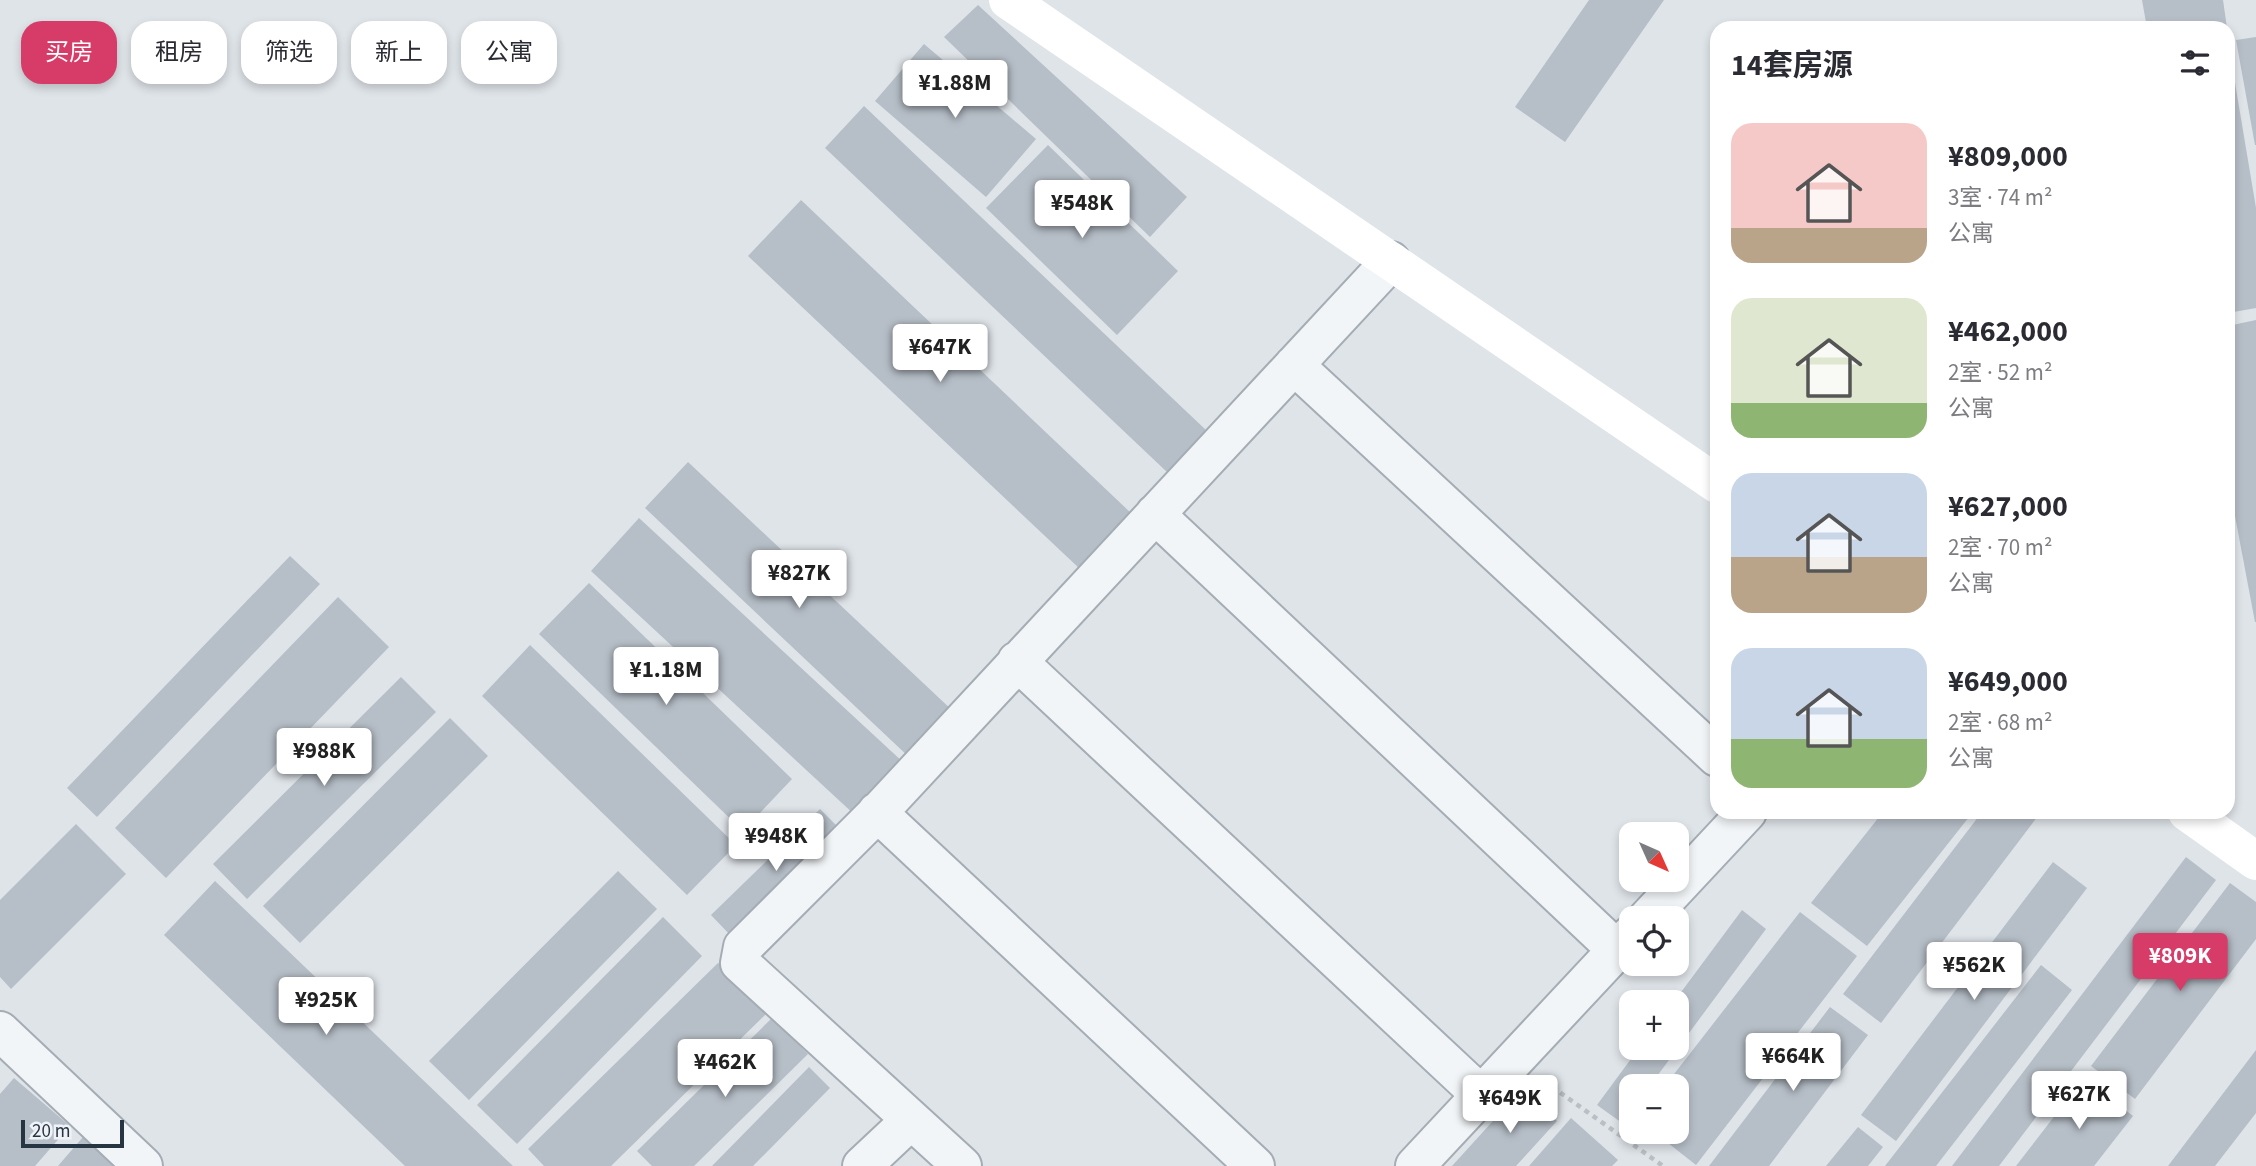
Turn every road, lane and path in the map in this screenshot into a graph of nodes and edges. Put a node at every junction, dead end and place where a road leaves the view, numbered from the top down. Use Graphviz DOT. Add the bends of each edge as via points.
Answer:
graph roads {
  1 [pos="1008,0"];
  2 [pos="1391,261"];
  3 [pos="1294,365"];
  4 [pos="1710,479"];
  5 [pos="1155,514"];
  6 [pos="1017,661"];
  7 [pos="1710,751"];
  8 [pos="877,812"];
  9 [pos="1740,819"];
  10 [pos="2197,819"];
  11 [pos="2256,861"];
  12 [pos="1659,906"];
  13 [pos="1619,938"];
  14 [pos="1619,948"];
  15 [pos="0,1031"];
  16 [pos="1514,1060"];
  17 [pos="1481,1095"];
  18 [pos="911,1119"];
  19 [pos="143,1166"];
  20 [pos="862,1166"];
  21 [pos="962,1166"];
  22 [pos="1255,1166"];
  23 [pos="1415,1166"];
  24 [pos="1663,1166"];
  1 -- 2 [label="street"];
  2 -- 3 [label="street"];
  2 -- 4 [label="street"];
  3 -- 5 [label="street"];
  3 -- 7 [label="street"];
  5 -- 6 [label="street"];
  5 -- 13 [label="street"];
  6 -- 8 [label="street"];
  6 -- 17 [label="street"];
  8 -- 18 [label="street" via="743,947 740,963"];
  8 -- 22 [label="street"];
  9 -- 12 [label="street"];
  10 -- 11 [label="street"];
  14 -- 16 [label="street"];
  15 -- 19 [label="street"];
  16 -- 17 [label="street"];
  16 -- 24 [label="path"];
  17 -- 23 [label="street"];
  18 -- 20 [label="street"];
  18 -- 21 [label="street"];
}
